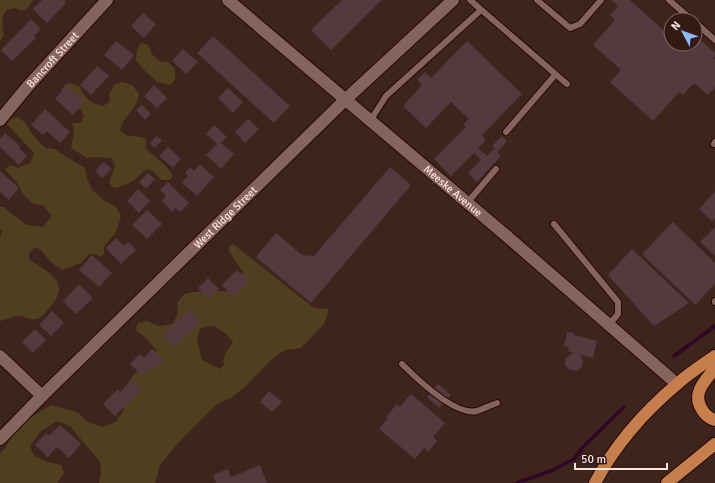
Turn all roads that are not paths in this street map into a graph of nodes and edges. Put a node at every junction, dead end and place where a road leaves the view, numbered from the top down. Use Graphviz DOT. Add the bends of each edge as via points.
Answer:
graph roads {
  1 [pos="107,0"];
  2 [pos="228,0"];
  3 [pos="453,0"];
  4 [pos="470,0"];
  5 [pos="537,0"];
  6 [pos="601,0"];
  7 [pos="669,0"];
  8 [pos="481,10"];
  9 [pos="683,12"];
  10 [pos="703,29"];
  11 [pos="715,40"];
  12 [pos="555,75"];
  13 [pos="567,84"];
  14 [pos="345,100"];
  15 [pos="0,120"];
  16 [pos="370,121"];
  17 [pos="506,132"];
  18 [pos="496,169"];
  19 [pos="467,203"];
  20 [pos="554,224"];
  21 [pos="609,325"];
  22 [pos="0,356"];
  23 [pos="715,356"];
  24 [pos="402,364"];
  25 [pos="715,368"];
  26 [pos="677,384"];
  27 [pos="42,396"];
  28 [pos="497,403"];
  29 [pos="715,420"];
  30 [pos="0,439"];
  31 [pos="715,444"];
  32 [pos="595,483"];
  33 [pos="667,483"];
  1 -- 15 [label="street, Bancroft Street"];
  2 -- 14 [label="street, Meeske Avenue"];
  3 -- 14 [label="street, West Ridge Street"];
  4 -- 8 [label="lane"];
  5 -- 6 [label="lane" via="570,28 580,24"];
  7 -- 9 [label="lane"];
  8 -- 12 [label="lane"];
  8 -- 16 [label="lane" via="386,96"];
  10 -- 11 [label="lane"];
  12 -- 13 [label="lane"];
  12 -- 17 [label="lane"];
  14 -- 16 [label="street, Meeske Avenue"];
  14 -- 27 [label="street, West Ridge Street"];
  16 -- 19 [label="street, Meeske Avenue"];
  18 -- 19 [label="lane"];
  19 -- 21 [label="street, Meeske Avenue"];
  20 -- 21 [label="lane" via="618,302 618,314"];
  21 -- 26 [label="street, Meeske Avenue"];
  22 -- 27 [label="street"];
  23 -- 26 [label="main road"];
  24 -- 28 [label="lane" via="441,398 463,410 476,411"];
  25 -- 29 [label="main road" via="698,393 703,412"];
  26 -- 32 [label="main road" via="647,411 622,440"];
  27 -- 30 [label="street, West Ridge Street"];
  31 -- 33 [label="main road"];
}
